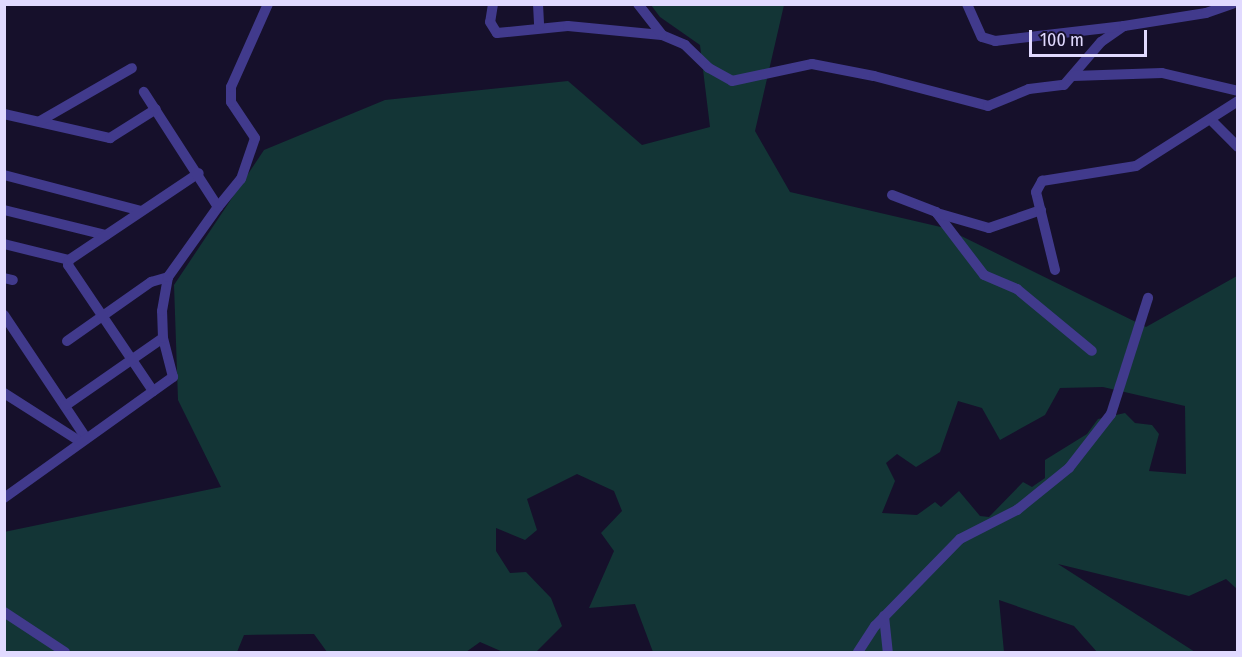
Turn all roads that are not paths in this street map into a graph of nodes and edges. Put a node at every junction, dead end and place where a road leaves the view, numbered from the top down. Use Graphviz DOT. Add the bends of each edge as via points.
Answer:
graph roads {
  1 [pos="268,4"];
  2 [pos="493,4"];
  3 [pos="538,4"];
  4 [pos="638,4"];
  5 [pos="967,4"];
  6 [pos="1232,4"];
  7 [pos="1205,9"];
  8 [pos="539,26"];
  9 [pos="1124,26"];
  10 [pos="662,35"];
  11 [pos="132,69"];
  12 [pos="1073,76"];
  13 [pos="1238,91"];
  14 [pos="144,92"];
  15 [pos="1238,101"];
  16 [pos="156,110"];
  17 [pos="4,114"];
  18 [pos="1211,120"];
  19 [pos="39,121"];
  20 [pos="1238,147"];
  21 [pos="199,173"];
  22 [pos="4,175"];
  23 [pos="892,195"];
  24 [pos="218,207"];
  25 [pos="4,210"];
  26 [pos="1041,210"];
  27 [pos="141,211"];
  28 [pos="936,212"];
  29 [pos="106,235"];
  30 [pos="4,244"];
  31 [pos="69,260"];
  32 [pos="1055,270"];
  33 [pos="168,277"];
  34 [pos="1148,298"];
  35 [pos="4,315"];
  36 [pos="102,316"];
  37 [pos="163,338"];
  38 [pos="67,341"];
  39 [pos="1092,351"];
  40 [pos="132,360"];
  41 [pos="153,391"];
  42 [pos="4,393"];
  43 [pos="65,406"];
  44 [pos="84,440"];
  45 [pos="4,498"];
  46 [pos="4,612"];
  47 [pos="884,616"];
  48 [pos="65,652"];
  49 [pos="858,652"];
  50 [pos="888,652"];
  1 -- 24 [label="street" via="231,87 231,102 255,138 241,179"];
  2 -- 8 [label="street" via="490,22 497,33"];
  3 -- 8 [label="street"];
  4 -- 10 [label="street"];
  5 -- 9 [label="street" via="987,41"];
  6 -- 7 [label="street"];
  7 -- 9 [label="street"];
  8 -- 10 [label="street"];
  9 -- 12 [label="street" via="1101,42"];
  10 -- 12 [label="street" via="685,45 709,68 732,81 812,64 988,106 1029,89 1064,85"];
  11 -- 19 [label="street"];
  12 -- 13 [label="street" via="1162,73"];
  14 -- 16 [label="street"];
  15 -- 18 [label="street"];
  16 -- 19 [label="street" via="111,138"];
  16 -- 21 [label="street"];
  17 -- 19 [label="street"];
  18 -- 20 [label="street"];
  18 -- 26 [label="street" via="1136,166 1042,181 1036,192"];
  21 -- 24 [label="street"];
  21 -- 27 [label="street"];
  22 -- 27 [label="street"];
  23 -- 28 [label="street"];
  24 -- 33 [label="street"];
  25 -- 29 [label="street"];
  26 -- 28 [label="street" via="989,228"];
  26 -- 32 [label="street"];
  27 -- 29 [label="street"];
  28 -- 39 [label="street" via="984,275 1017,289"];
  29 -- 31 [label="street"];
  30 -- 31 [label="street"];
  31 -- 36 [label="street" via="68,265"];
  33 -- 36 [label="street" via="151,282"];
  33 -- 37 [label="street" via="162,312"];
  34 -- 47 [label="street" via="1111,414 1069,468 1017,510 960,539"];
  35 -- 43 [label="street"];
  36 -- 38 [label="street"];
  36 -- 40 [label="street"];
  37 -- 40 [label="street"];
  37 -- 41 [label="street" via="173,377"];
  40 -- 41 [label="street"];
  40 -- 43 [label="street"];
  41 -- 44 [label="street"];
  42 -- 44 [label="street"];
  43 -- 44 [label="street"];
  44 -- 45 [label="street"];
  46 -- 48 [label="street"];
  47 -- 49 [label="street"];
  47 -- 50 [label="street"];
}
